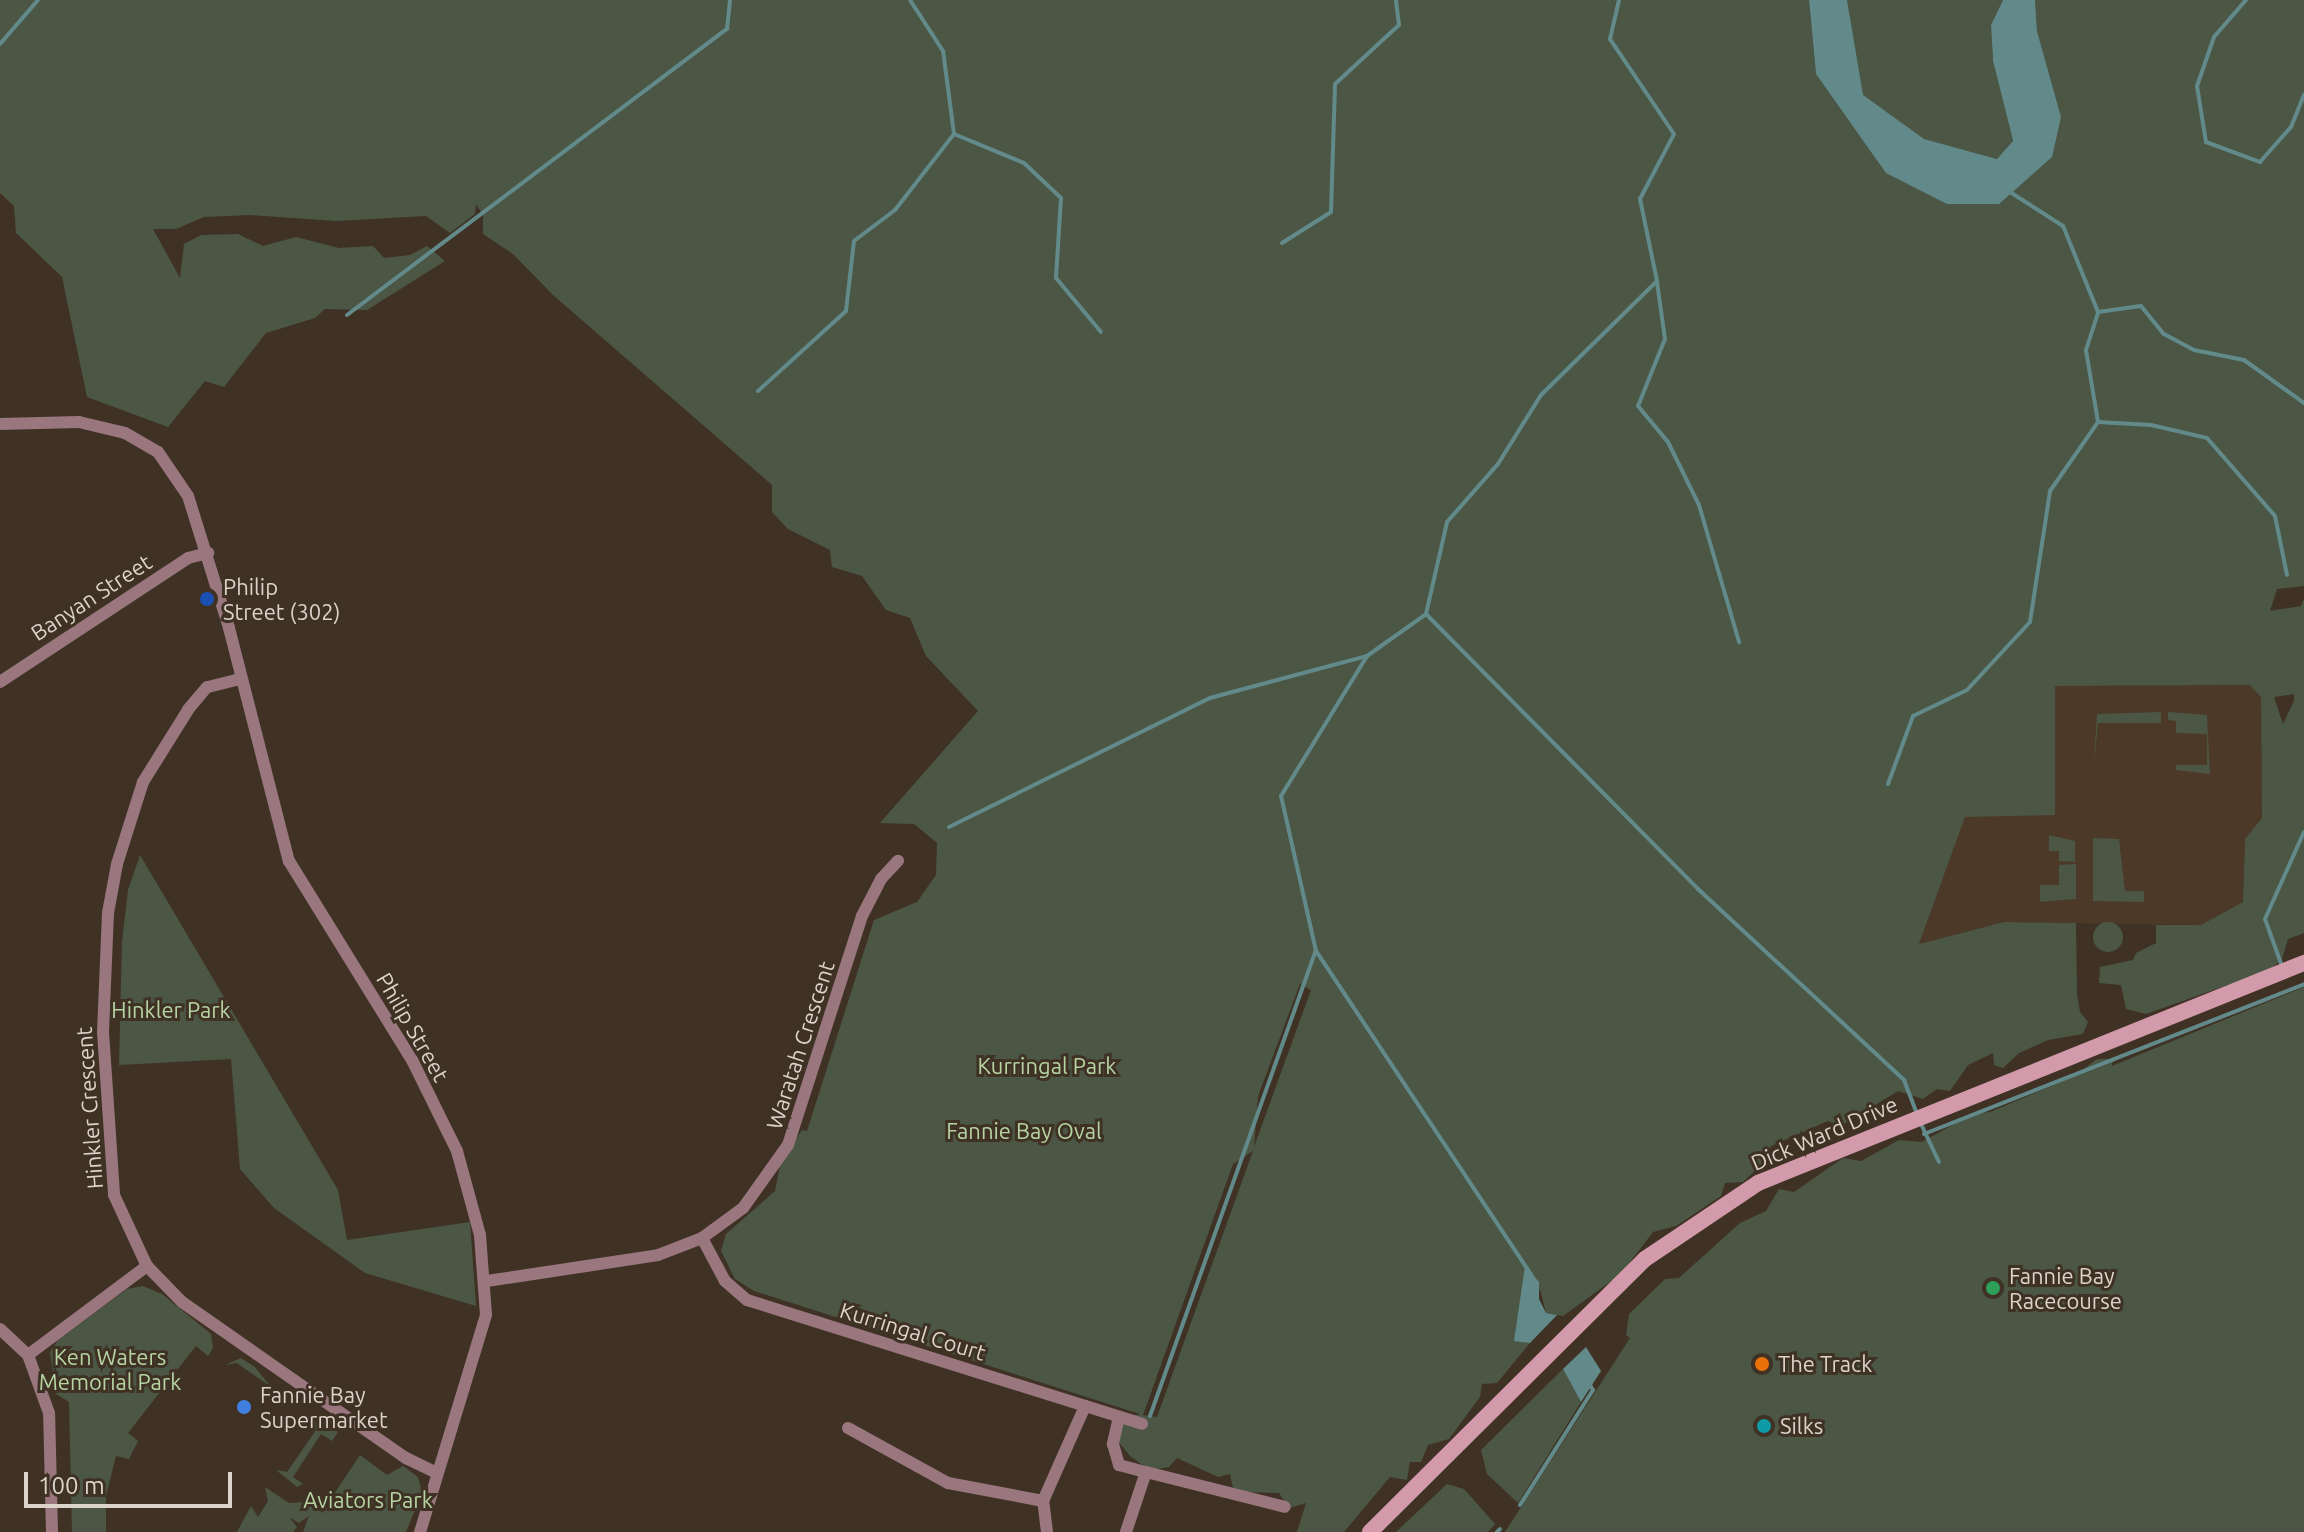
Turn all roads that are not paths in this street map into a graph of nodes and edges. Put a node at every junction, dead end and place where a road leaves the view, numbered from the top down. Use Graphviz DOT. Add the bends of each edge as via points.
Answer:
graph roads {
  1 [pos="0,424"];
  2 [pos="208,553"];
  3 [pos="240,679"];
  4 [pos="0,682"];
  5 [pos="898,861"];
  6 [pos="2304,963"];
  7 [pos="702,1238"];
  8 [pos="147,1266"];
  9 [pos="487,1281"];
  10 [pos="0,1329"];
  11 [pos="28,1355"];
  12 [pos="1085,1406"];
  13 [pos="1119,1417"];
  14 [pos="1142,1424"];
  15 [pos="848,1428"];
  16 [pos="1146,1472"];
  17 [pos="437,1473"];
  18 [pos="1043,1501"];
  19 [pos="1285,1507"];
  20 [pos="52,1532"];
  21 [pos="420,1532"];
  22 [pos="1047,1532"];
  23 [pos="1126,1532"];
  24 [pos="1370,1532"];
  1 -- 2 [label="street, Philip Street" via="79,422 125,433 158,452 188,496"];
  2 -- 3 [label="street, Philip Street"];
  2 -- 4 [label="street, Banyan Street" via="188,558"];
  3 -- 8 [label="street, Hinkler Crescent" via="200,693 151,768 111,892 103,1092 114,1195"];
  3 -- 9 [label="street, Philip Street" via="289,861 412,1060 457,1151"];
  5 -- 7 [label="street, Waratah Crescent" via="882,878 862,916 788,1145 743,1208"];
  6 -- 24 [label="street, Dick Ward Drive" via="1758,1183 1645,1259"];
  7 -- 9 [label="street, Waratah Crescent" via="621,1263"];
  7 -- 12 [label="street, Kurringal Court" via="725,1281 747,1300"];
  8 -- 11 [label="street"];
  8 -- 17 [label="street, Hinkler Crescent" via="182,1302 406,1458"];
  9 -- 17 [label="street, Philip Street" via="481,1339"];
  10 -- 11 [label="street"];
  11 -- 20 [label="street" via="49,1413"];
  12 -- 13 [label="street, Kurringal Court"];
  12 -- 18 [label="street"];
  13 -- 14 [label="street, Kurringal Court"];
  13 -- 16 [label="street" via="1113,1444 1119,1465"];
  15 -- 18 [label="street" via="948,1483"];
  16 -- 19 [label="street"];
  16 -- 23 [label="street"];
  17 -- 21 [label="street, Philip Street"];
  18 -- 22 [label="street"];
}
